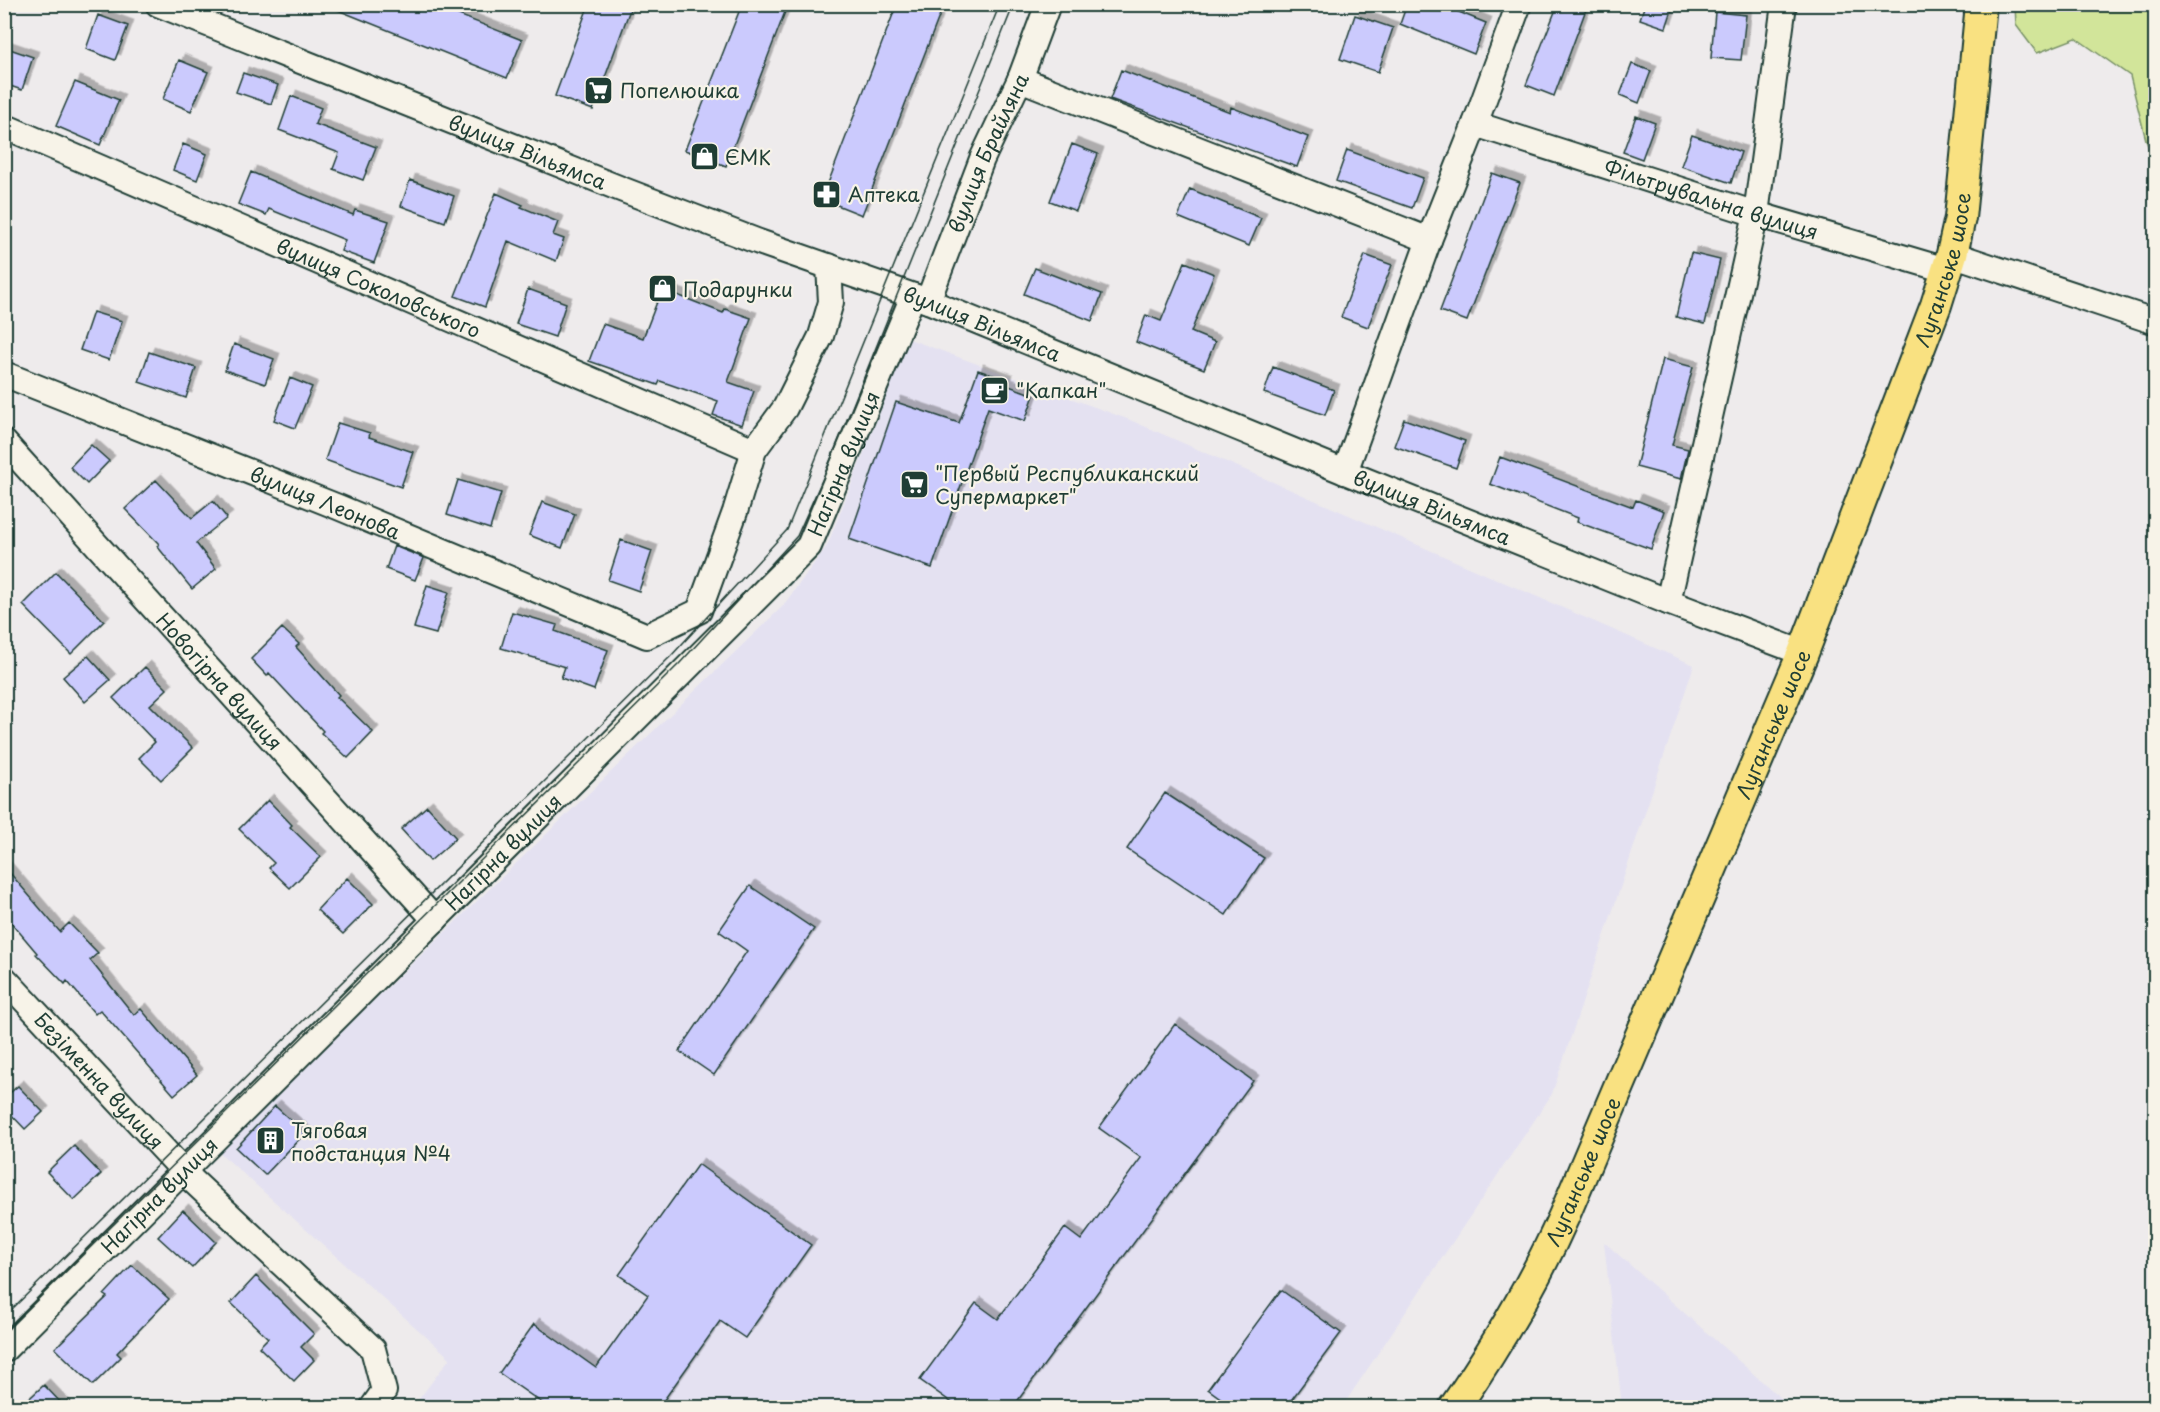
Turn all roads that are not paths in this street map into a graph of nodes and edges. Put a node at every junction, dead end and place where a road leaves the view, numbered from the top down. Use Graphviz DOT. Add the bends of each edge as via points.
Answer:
graph roads {
  1 [pos="158,4"];
  2 [pos="1048,4"];
  3 [pos="1519,4"];
  4 [pos="1784,4"];
  5 [pos="1981,4"];
  6 [pos="1020,79"];
  7 [pos="1475,124"];
  8 [pos="4,126"];
  9 [pos="1756,214"];
  10 [pos="1429,240"];
  11 [pos="1949,262"];
  12 [pos="829,266"];
  13 [pos="920,299"];
  14 [pos="2156,322"];
  15 [pos="4,374"];
  16 [pos="4,442"];
  17 [pos="754,450"];
  18 [pos="1345,472"];
  19 [pos="1668,602"];
  20 [pos="1803,653"];
  21 [pos="435,920"];
  22 [pos="4,978"];
  23 [pos="188,1176"];
  24 [pos="4,1350"];
  25 [pos="372,1407"];
  26 [pos="1454,1407"];
  1 -- 12 [label="street, вулиця Вільямса" via="514,147"];
  2 -- 6 [label="street, вулиця Брайляна"];
  3 -- 7 [label="street"];
  4 -- 9 [label="street"];
  5 -- 11 [label="main road, Луганське шосе" via="1960,218"];
  6 -- 10 [label="street"];
  6 -- 13 [label="street, вулиця Брайляна"];
  7 -- 9 [label="street, Фільтрувальна вулиця"];
  7 -- 10 [label="street"];
  8 -- 17 [label="street, вулиця Соколовського"];
  9 -- 11 [label="street, Фільтрувальна вулиця"];
  9 -- 19 [label="street"];
  10 -- 18 [label="street"];
  11 -- 14 [label="street, Фільтрувальна вулиця"];
  11 -- 20 [label="main road, Луганське шосе"];
  12 -- 13 [label="street, вулиця Вільямса"];
  12 -- 17 [label="street" via="831,302 821,336 785,408"];
  13 -- 18 [label="street, вулиця Вільямса"];
  13 -- 21 [label="street, Нагірна вулиця" via="809,546"];
  15 -- 17 [label="street, вулиця Леонова" via="647,636 699,611"];
  16 -- 21 [label="street, Новогірна вулиця"];
  18 -- 19 [label="street, вулиця Вільямса"];
  19 -- 20 [label="street, вулиця Вільямса"];
  20 -- 26 [label="main road, Луганське шосе" via="1546,1257 1508,1325"];
  21 -- 23 [label="street, Нагірна вулиця"];
  22 -- 23 [label="street, Безіменна вулиця"];
  23 -- 24 [label="street, Нагірна вулиця"];
  23 -- 25 [label="street, Нагірна вулиця" via="374,1349 384,1391"];
}
